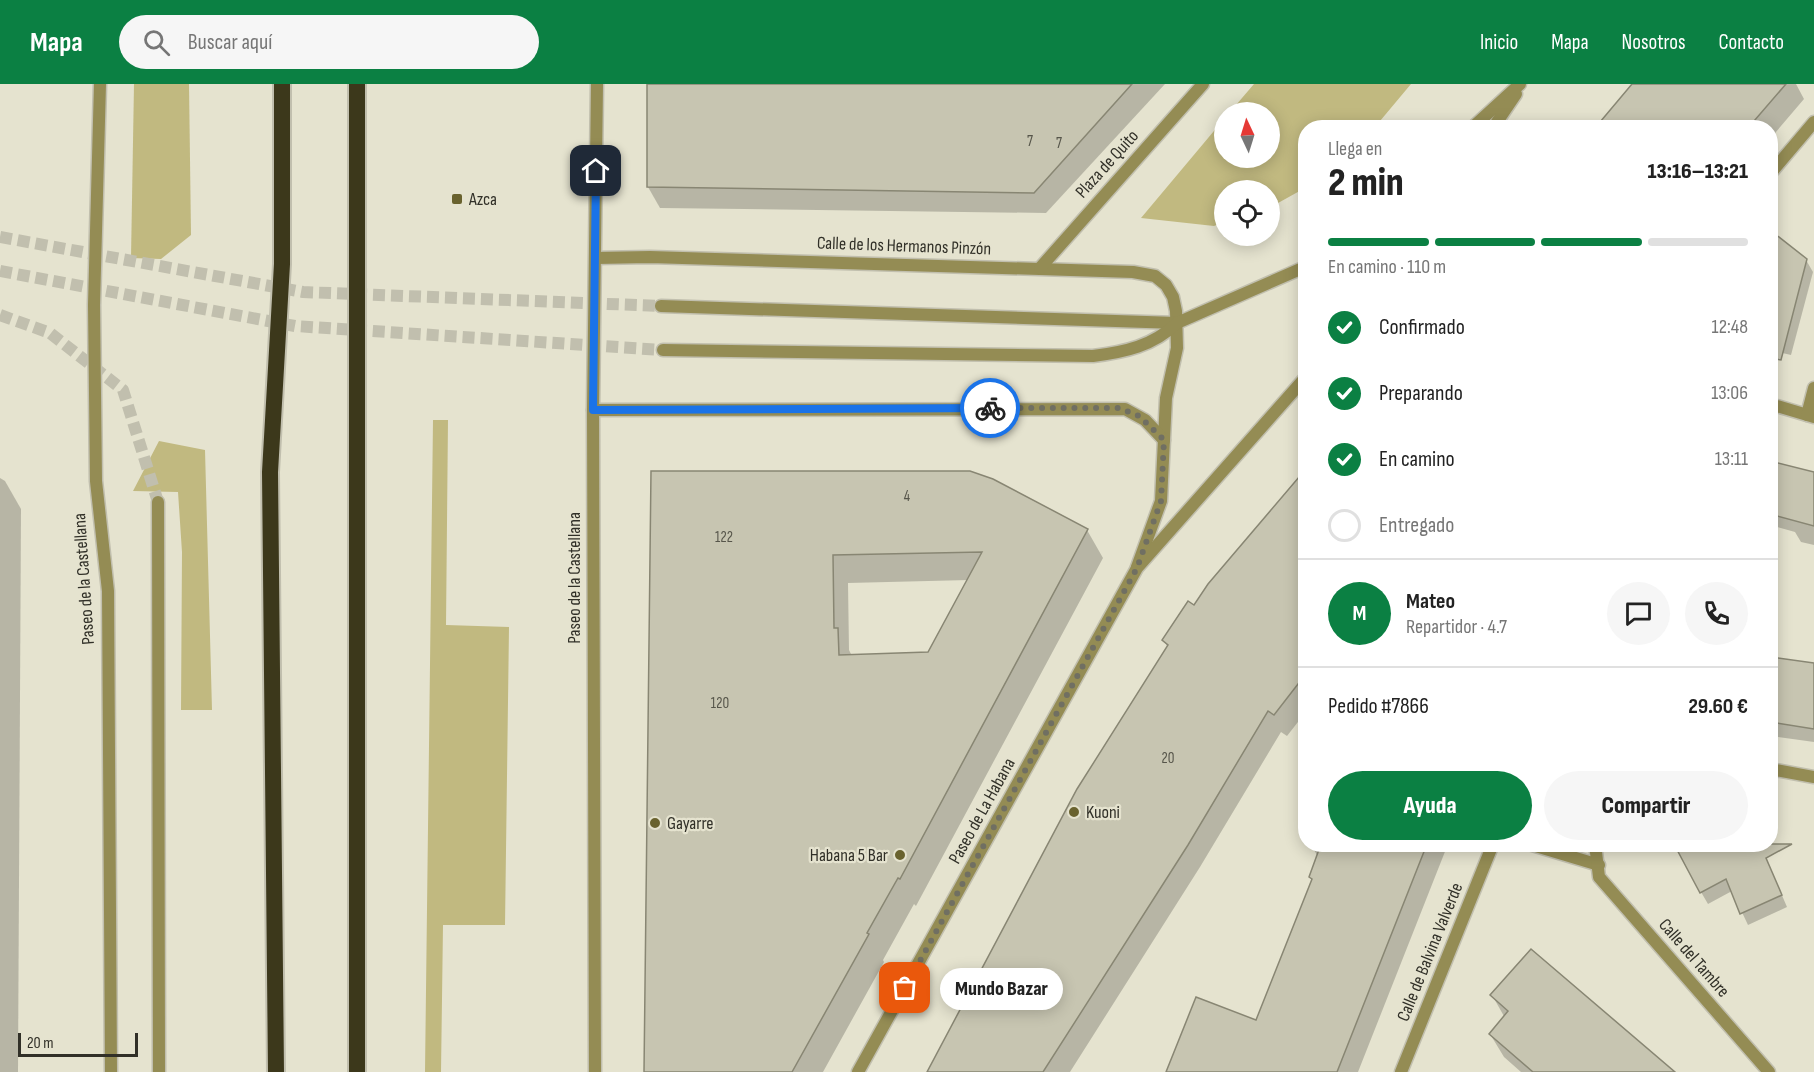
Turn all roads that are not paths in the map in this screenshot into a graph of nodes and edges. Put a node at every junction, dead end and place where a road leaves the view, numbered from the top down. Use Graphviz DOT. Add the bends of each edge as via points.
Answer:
graph roads {
  1 [pos="100,84"];
  2 [pos="282,84"];
  3 [pos="357,84"];
  4 [pos="597,84"];
  5 [pos="1203,84"];
  6 [pos="1522,84"];
  7 [pos="1481,120"];
  8 [pos="1498,120"];
  9 [pos="1814,122"];
  10 [pos="1778,165"];
  11 [pos="596,258"];
  12 [pos="1040,268"];
  13 [pos="1298,270"];
  14 [pos="661,306"];
  15 [pos="1177,323"];
  16 [pos="663,350"];
  17 [pos="1298,386"];
  18 [pos="1814,388"];
  19 [pos="1778,406"];
  20 [pos="593,410"];
  21 [pos="1811,416"];
  22 [pos="1164,440"];
  23 [pos="158,502"];
  24 [pos="1137,568"];
  25 [pos="1778,770"];
  26 [pos="1814,777"];
  27 [pos="1490,852"];
  28 [pos="1556,852"];
  29 [pos="1597,852"];
  30 [pos="1599,865"];
  31 [pos="111,1072"];
  32 [pos="159,1072"];
  33 [pos="276,1072"];
  34 [pos="357,1072"];
  35 [pos="595,1072"];
  36 [pos="858,1072"];
  37 [pos="1401,1072"];
  38 [pos="1769,1072"];
  1 -- 31 [label="street, Paseo de la Castellana" via="94,316 96,481 108,591"];
  2 -- 33 [label="highway" via="282,264 270,472"];
  3 -- 34 [label="highway"];
  4 -- 11 [label="street, Paseo de la Castellana"];
  5 -- 12 [label="street, Plaza de Quito"];
  6 -- 7 [label="street"];
  6 -- 8 [label="street"];
  9 -- 10 [label="street"];
  11 -- 12 [label="street, Calle de los Hermanos Pinzón"];
  11 -- 20 [label="street, Paseo de la Castellana"];
  12 -- 15 [label="street, Calle de los Hermanos Pinzón" via="1151,274 1171,293"];
  13 -- 15 [label="street"];
  14 -- 15 [label="street"];
  15 -- 16 [label="street" via="1145,345 1093,356"];
  15 -- 22 [label="street, Paseo de La Habana"];
  17 -- 24 [label="street, Paseo de La Habana"];
  18 -- 21 [label="street"];
  19 -- 21 [label="street"];
  20 -- 22 [label="street" via="1119,408 1139,416"];
  20 -- 35 [label="street, Paseo de la Castellana"];
  22 -- 24 [label="street, Paseo de La Habana" via="1161,501"];
  23 -- 32 [label="street"];
  24 -- 36 [label="street, Paseo de La Habana"];
  25 -- 26 [label="street"];
  27 -- 37 [label="street, Calle de Balvina Valverde"];
  28 -- 30 [label="street"];
  29 -- 30 [label="street, Calle del Tambre"];
  30 -- 38 [label="street, Calle del Tambre" via="1599,877"];
}
